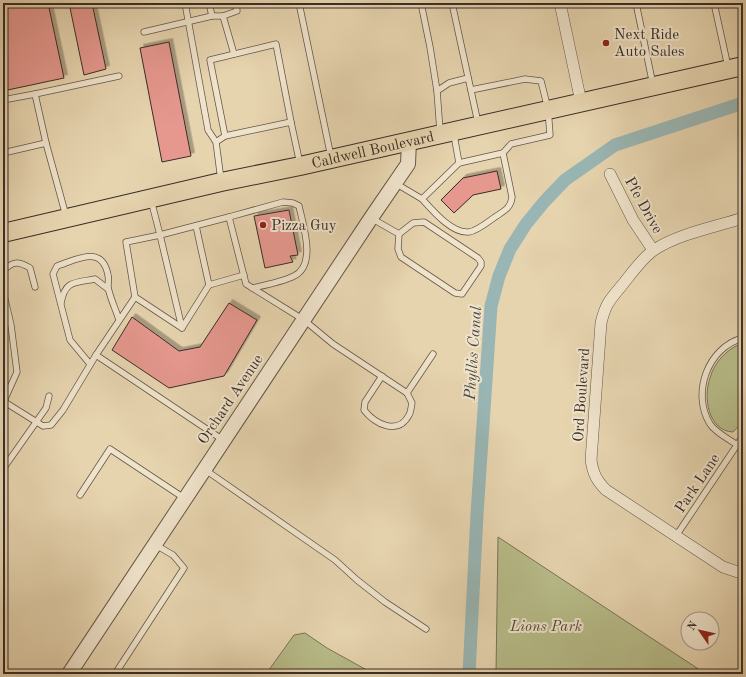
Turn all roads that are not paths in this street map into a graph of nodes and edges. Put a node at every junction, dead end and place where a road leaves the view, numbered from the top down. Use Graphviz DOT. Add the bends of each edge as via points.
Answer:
graph roads {
  1 [pos="185,3"];
  2 [pos="209,3"];
  3 [pos="236,3"];
  4 [pos="299,3"];
  5 [pos="421,3"];
  6 [pos="452,3"];
  7 [pos="560,3"];
  8 [pos="636,3"];
  9 [pos="714,3"];
  10 [pos="212,16"];
  11 [pos="223,16"];
  12 [pos="188,21"];
  13 [pos="144,32"];
  14 [pos="234,54"];
  15 [pos="736,68"];
  16 [pos="119,76"];
  17 [pos="468,78"];
  18 [pos="653,86"];
  19 [pos="471,90"];
  20 [pos="437,91"];
  21 [pos="35,94"];
  22 [pos="3,100"];
  23 [pos="581,102"];
  24 [pos="548,110"];
  25 [pos="291,122"];
  26 [pos="478,125"];
  27 [pos="447,132"];
  28 [pos="226,136"];
  29 [pos="410,140"];
  30 [pos="216,142"];
  31 [pos="46,143"];
  32 [pos="3,153"];
  33 [pos="503,153"];
  34 [pos="331,158"];
  35 [pos="459,163"];
  36 [pos="300,166"];
  37 [pos="610,174"];
  38 [pos="221,182"];
  39 [pos="395,183"];
  40 [pos="422,199"];
  41 [pos="151,200"];
  42 [pos="229,217"];
  43 [pos="371,218"];
  44 [pos="743,218"];
  45 [pos="67,219"];
  46 [pos="196,226"];
  47 [pos="3,234"];
  48 [pos="399,234"];
  49 [pos="160,235"];
  50 [pos="653,250"];
  51 [pos="3,271"];
  52 [pos="244,275"];
  53 [pos="209,285"];
  54 [pos="35,287"];
  55 [pos="108,288"];
  56 [pos="252,288"];
  57 [pos="3,291"];
  58 [pos="135,297"];
  59 [pos="60,305"];
  60 [pos="119,320"];
  61 [pos="304,320"];
  62 [pos="182,328"];
  63 [pos="743,338"];
  64 [pos="433,354"];
  65 [pos="96,355"];
  66 [pos="90,364"];
  67 [pos="382,376"];
  68 [pos="407,393"];
  69 [pos="49,396"];
  70 [pos="4,401"];
  71 [pos="36,422"];
  72 [pos="743,436"];
  73 [pos="223,440"];
  74 [pos="737,444"];
  75 [pos="3,469"];
  76 [pos="204,469"];
  77 [pos="80,495"];
  78 [pos="184,499"];
  79 [pos="676,536"];
  80 [pos="154,544"];
  81 [pos="743,572"];
  82 [pos="426,629"];
  83 [pos="68,674"];
  84 [pos="115,674"];
  1 -- 12 [label="lane"];
  2 -- 10 [label="lane"];
  3 -- 11 [label="lane" via="237,11"];
  4 -- 34 [label="lane"];
  5 -- 20 [label="lane"];
  6 -- 17 [label="lane"];
  7 -- 23 [label="street"];
  8 -- 18 [label="lane"];
  9 -- 15 [label="lane"];
  10 -- 11 [label="lane"];
  10 -- 12 [label="lane"];
  11 -- 14 [label="lane"];
  12 -- 13 [label="lane"];
  12 -- 30 [label="lane" via="208,130"];
  14 -- 25 [label="lane" via="276,44"];
  14 -- 28 [label="lane" via="210,60"];
  15 -- 18 [label="main road, Caldwell Boulevard"];
  16 -- 21 [label="lane"];
  17 -- 19 [label="lane"];
  17 -- 20 [label="lane" via="449,83"];
  18 -- 23 [label="main road, Caldwell Boulevard"];
  19 -- 24 [label="lane" via="525,79 541,81"];
  19 -- 26 [label="lane"];
  20 -- 27 [label="lane"];
  21 -- 22 [label="lane"];
  21 -- 31 [label="lane"];
  23 -- 24 [label="main road, Caldwell Boulevard"];
  24 -- 26 [label="main road, Caldwell Boulevard"];
  24 -- 33 [label="lane" via="550,135 511,144"];
  25 -- 28 [label="lane"];
  25 -- 36 [label="lane"];
  26 -- 27 [label="main road, Caldwell Boulevard"];
  27 -- 29 [label="main road, Caldwell Boulevard"];
  27 -- 35 [label="lane"];
  28 -- 30 [label="lane"];
  29 -- 34 [label="main road, Caldwell Boulevard"];
  29 -- 39 [label="street, Orchard Avenue" via="408,164"];
  30 -- 38 [label="lane"];
  31 -- 32 [label="lane"];
  31 -- 45 [label="lane"];
  33 -- 35 [label="lane"];
  33 -- 40 [label="lane" via="511,203 506,210 475,230 458,230 443,220"];
  34 -- 36 [label="main road, Caldwell Boulevard"];
  35 -- 40 [label="lane"];
  36 -- 38 [label="main road, Caldwell Boulevard"];
  37 -- 50 [label="street, Pfe Drive" via="633,220"];
  38 -- 41 [label="main road, Caldwell Boulevard"];
  39 -- 40 [label="lane"];
  39 -- 43 [label="street, Orchard Avenue"];
  41 -- 45 [label="main road, Caldwell Boulevard"];
  41 -- 49 [label="lane"];
  42 -- 46 [label="lane"];
  42 -- 52 [label="lane"];
  42 -- 56 [label="lane" via="283,202 293,202 299,206 308,250 303,268 295,276"];
  43 -- 48 [label="lane"];
  43 -- 61 [label="street, Orchard Avenue"];
  44 -- 50 [label="street, Ord Boulevard" via="677,238"];
  45 -- 47 [label="main road, Caldwell Boulevard"];
  46 -- 49 [label="lane"];
  46 -- 53 [label="lane"];
  48 -- 48 [label="lane" via="413,223 424,222 478,258 480,266 462,294 454,293 401,257 398,249"];
  49 -- 58 [label="lane" via="126,242"];
  49 -- 62 [label="lane"];
  50 -- 79 [label="street, Ord Boulevard" via="604,308 591,460 598,482 606,490"];
  51 -- 54 [label="lane" via="10,264 21,263 30,268"];
  52 -- 53 [label="lane"];
  52 -- 56 [label="lane" via="246,284"];
  53 -- 62 [label="lane"];
  55 -- 59 [label="lane" via="95,279 67,286 63,291"];
  55 -- 59 [label="lane" via="108,274 102,261 97,257 87,256 57,266 53,274"];
  55 -- 60 [label="lane"];
  56 -- 61 [label="lane"];
  57 -- 70 [label="lane" via="11,325 17,372"];
  58 -- 60 [label="lane"];
  58 -- 62 [label="lane"];
  59 -- 66 [label="lane" via="70,340"];
  60 -- 65 [label="lane"];
  61 -- 67 [label="lane" via="333,344"];
  61 -- 73 [label="street, Orchard Avenue"];
  63 -- 74 [label="lane, Park Lane" via="730,343 716,355 705,372 703,387 705,413 711,425"];
  64 -- 68 [label="lane"];
  65 -- 66 [label="lane"];
  65 -- 73 [label="lane"];
  66 -- 71 [label="lane" via="63,410 51,425 43,426"];
  67 -- 68 [label="lane"];
  67 -- 68 [label="lane" via="365,402 364,410 368,416 383,426 393,427 402,424 409,415 412,403"];
  69 -- 71 [label="lane" via="46,408"];
  70 -- 71 [label="lane"];
  71 -- 75 [label="lane"];
  72 -- 74 [label="lane, Park Lane"];
  73 -- 76 [label="street, Orchard Avenue"];
  74 -- 79 [label="lane, Park Lane"];
  76 -- 78 [label="street, Orchard Avenue"];
  76 -- 82 [label="lane" via="335,560 386,602"];
  77 -- 78 [label="lane" via="110,449"];
  78 -- 80 [label="street, Orchard Avenue"];
  79 -- 81 [label="street, Ord Boulevard" via="723,567"];
  80 -- 83 [label="street, Orchard Avenue"];
  80 -- 84 [label="lane" via="173,555 184,568"];
}
